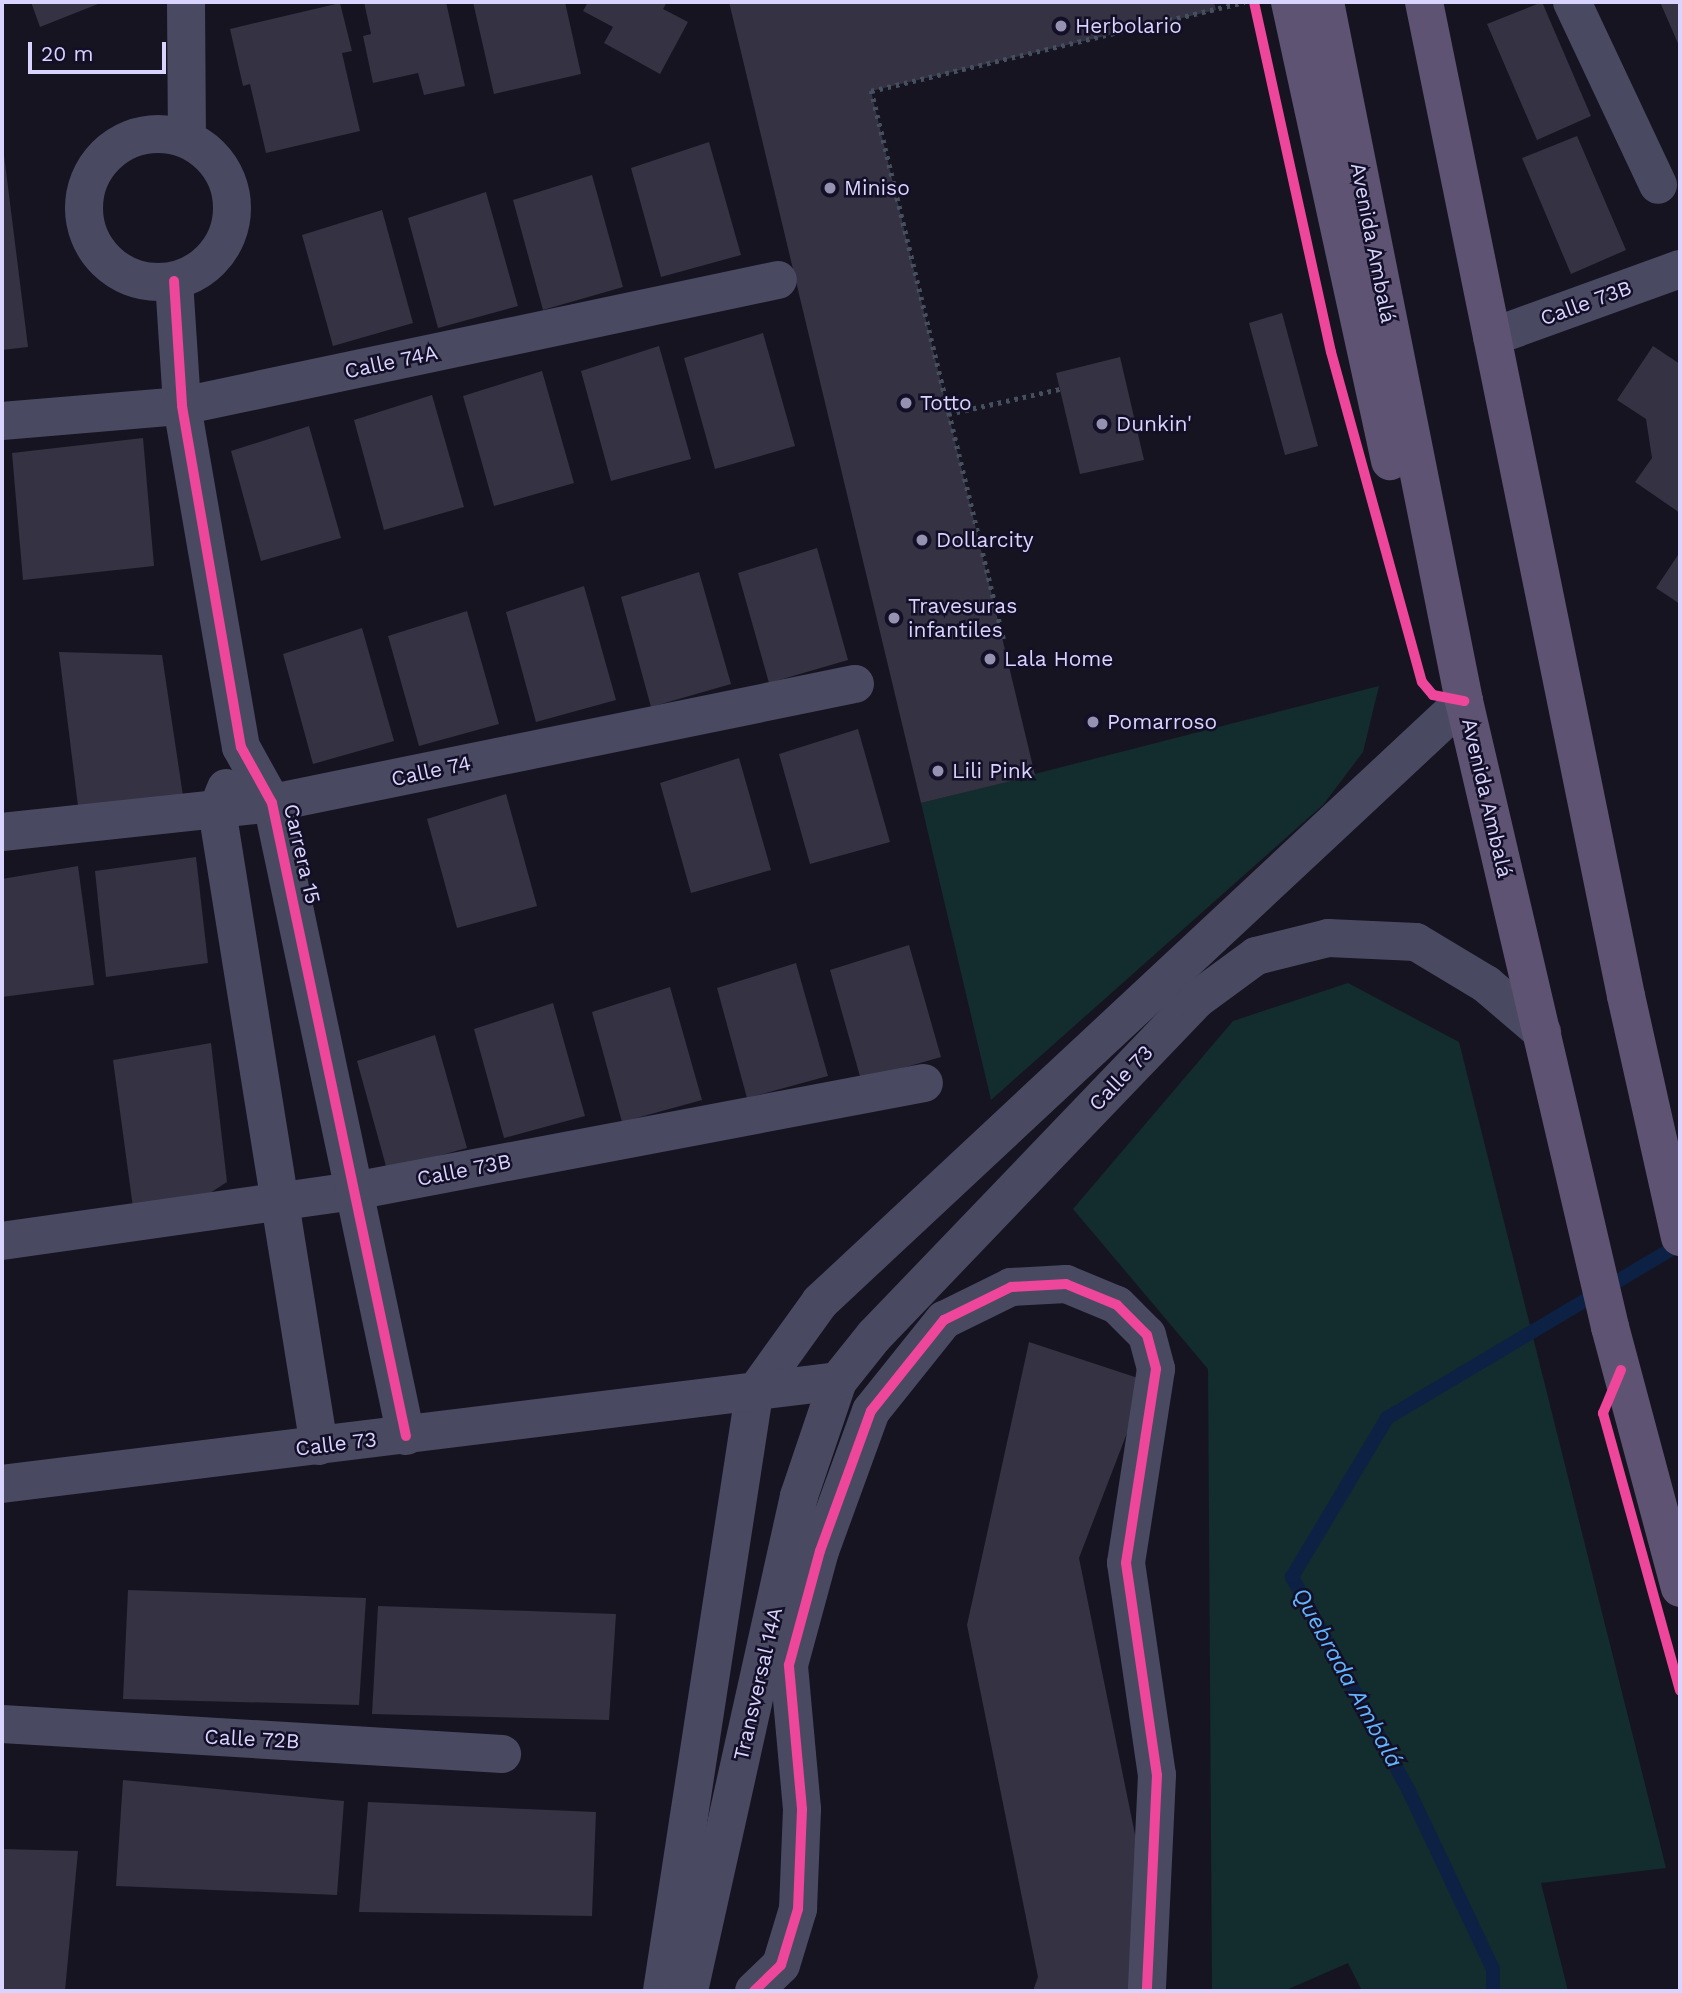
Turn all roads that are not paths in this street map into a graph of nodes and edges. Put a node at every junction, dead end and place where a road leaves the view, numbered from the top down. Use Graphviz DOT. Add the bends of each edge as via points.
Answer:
graph roads {
  1 [pos="186,2"];
  2 [pos="1325,2"];
  3 [pos="1424,2"];
  4 [pos="1572,2"];
  5 [pos="1273,8"];
  6 [pos="187,139"];
  7 [pos="1658,185"];
  8 [pos="1680,270"];
  9 [pos="778,280"];
  10 [pos="174,281"];
  11 [pos="1492,337"];
  12 [pos="182,406"];
  13 [pos="2,421"];
  14 [pos="855,684"];
  15 [pos="1464,701"];
  16 [pos="242,747"];
  17 [pos="272,803"];
  18 [pos="218,810"];
  19 [pos="2,832"];
  20 [pos="1542,1032"];
  21 [pos="924,1083"];
  22 [pos="354,1191"];
  23 [pos="280,1202"];
  24 [pos="1680,1237"];
  25 [pos="2,1241"];
  26 [pos="838,1381"];
  27 [pos="754,1394"];
  28 [pos="406,1436"];
  29 [pos="319,1446"];
  30 [pos="2,1484"];
  31 [pos="1680,1588"];
  32 [pos="2,1724"];
  33 [pos="502,1754"];
  34 [pos="662,1991"];
  35 [pos="689,1991"];
  36 [pos="754,1991"];
  37 [pos="1147,1991"];
  1 -- 6 [label="street"];
  2 -- 15 [label="main road, Avenida Ambalá"];
  3 -- 11 [label="main road"];
  4 -- 7 [label="street"];
  5 -- 15 [label="main road" via="1438,686"];
  6 -- 10 [label="street" via="206,151 222,170 232,215 213,259"];
  6 -- 10 [label="street" via="163,134 138,136 115,146 96,165 86,188 83,213 89,239 104,260 125,275 149,282"];
  8 -- 11 [label="street, Calle 73B"];
  9 -- 12 [label="street, Calle 74A"];
  10 -- 12 [label="street, Carrera 15"];
  11 -- 24 [label="main road"];
  12 -- 13 [label="street, Calle 74A"];
  12 -- 16 [label="street, Carrera 15"];
  14 -- 17 [label="street, Calle 74"];
  15 -- 20 [label="main road, Avenida Ambalá"];
  15 -- 27 [label="street, Calle 73" via="820,1302"];
  16 -- 17 [label="street, Carrera 15"];
  16 -- 18 [label="street"];
  17 -- 18 [label="street, Calle 74"];
  17 -- 22 [label="street, Carrera 15"];
  18 -- 19 [label="street, Calle 74"];
  18 -- 23 [label="street"];
  20 -- 26 [label="street, Calle 73" via="1486,984 1416,942 1328,938 1256,956 1195,1000 874,1336"];
  20 -- 31 [label="main road, Avenida Ambalá" via="1610,1327"];
  21 -- 22 [label="street, Calle 73B"];
  22 -- 23 [label="street, Calle 73B"];
  22 -- 28 [label="street, Carrera 15"];
  23 -- 25 [label="street, Calle 73B"];
  23 -- 29 [label="street"];
  26 -- 27 [label="street, Calle 73"];
  26 -- 35 [label="street, Transversal 14A" via="799,1496"];
  27 -- 28 [label="street, Calle 73"];
  27 -- 34 [label="street, Transversal 14A"];
  28 -- 29 [label="street, Calle 73"];
  29 -- 30 [label="street, Calle 73"];
  32 -- 33 [label="street, Calle 72B"];
  36 -- 37 [label="street" via="781,1965 798,1909 802,1809 789,1665 820,1551 871,1411 944,1320 1012,1287 1066,1284 1117,1305 1147,1335 1156,1369 1126,1563 1157,1775"];
}
